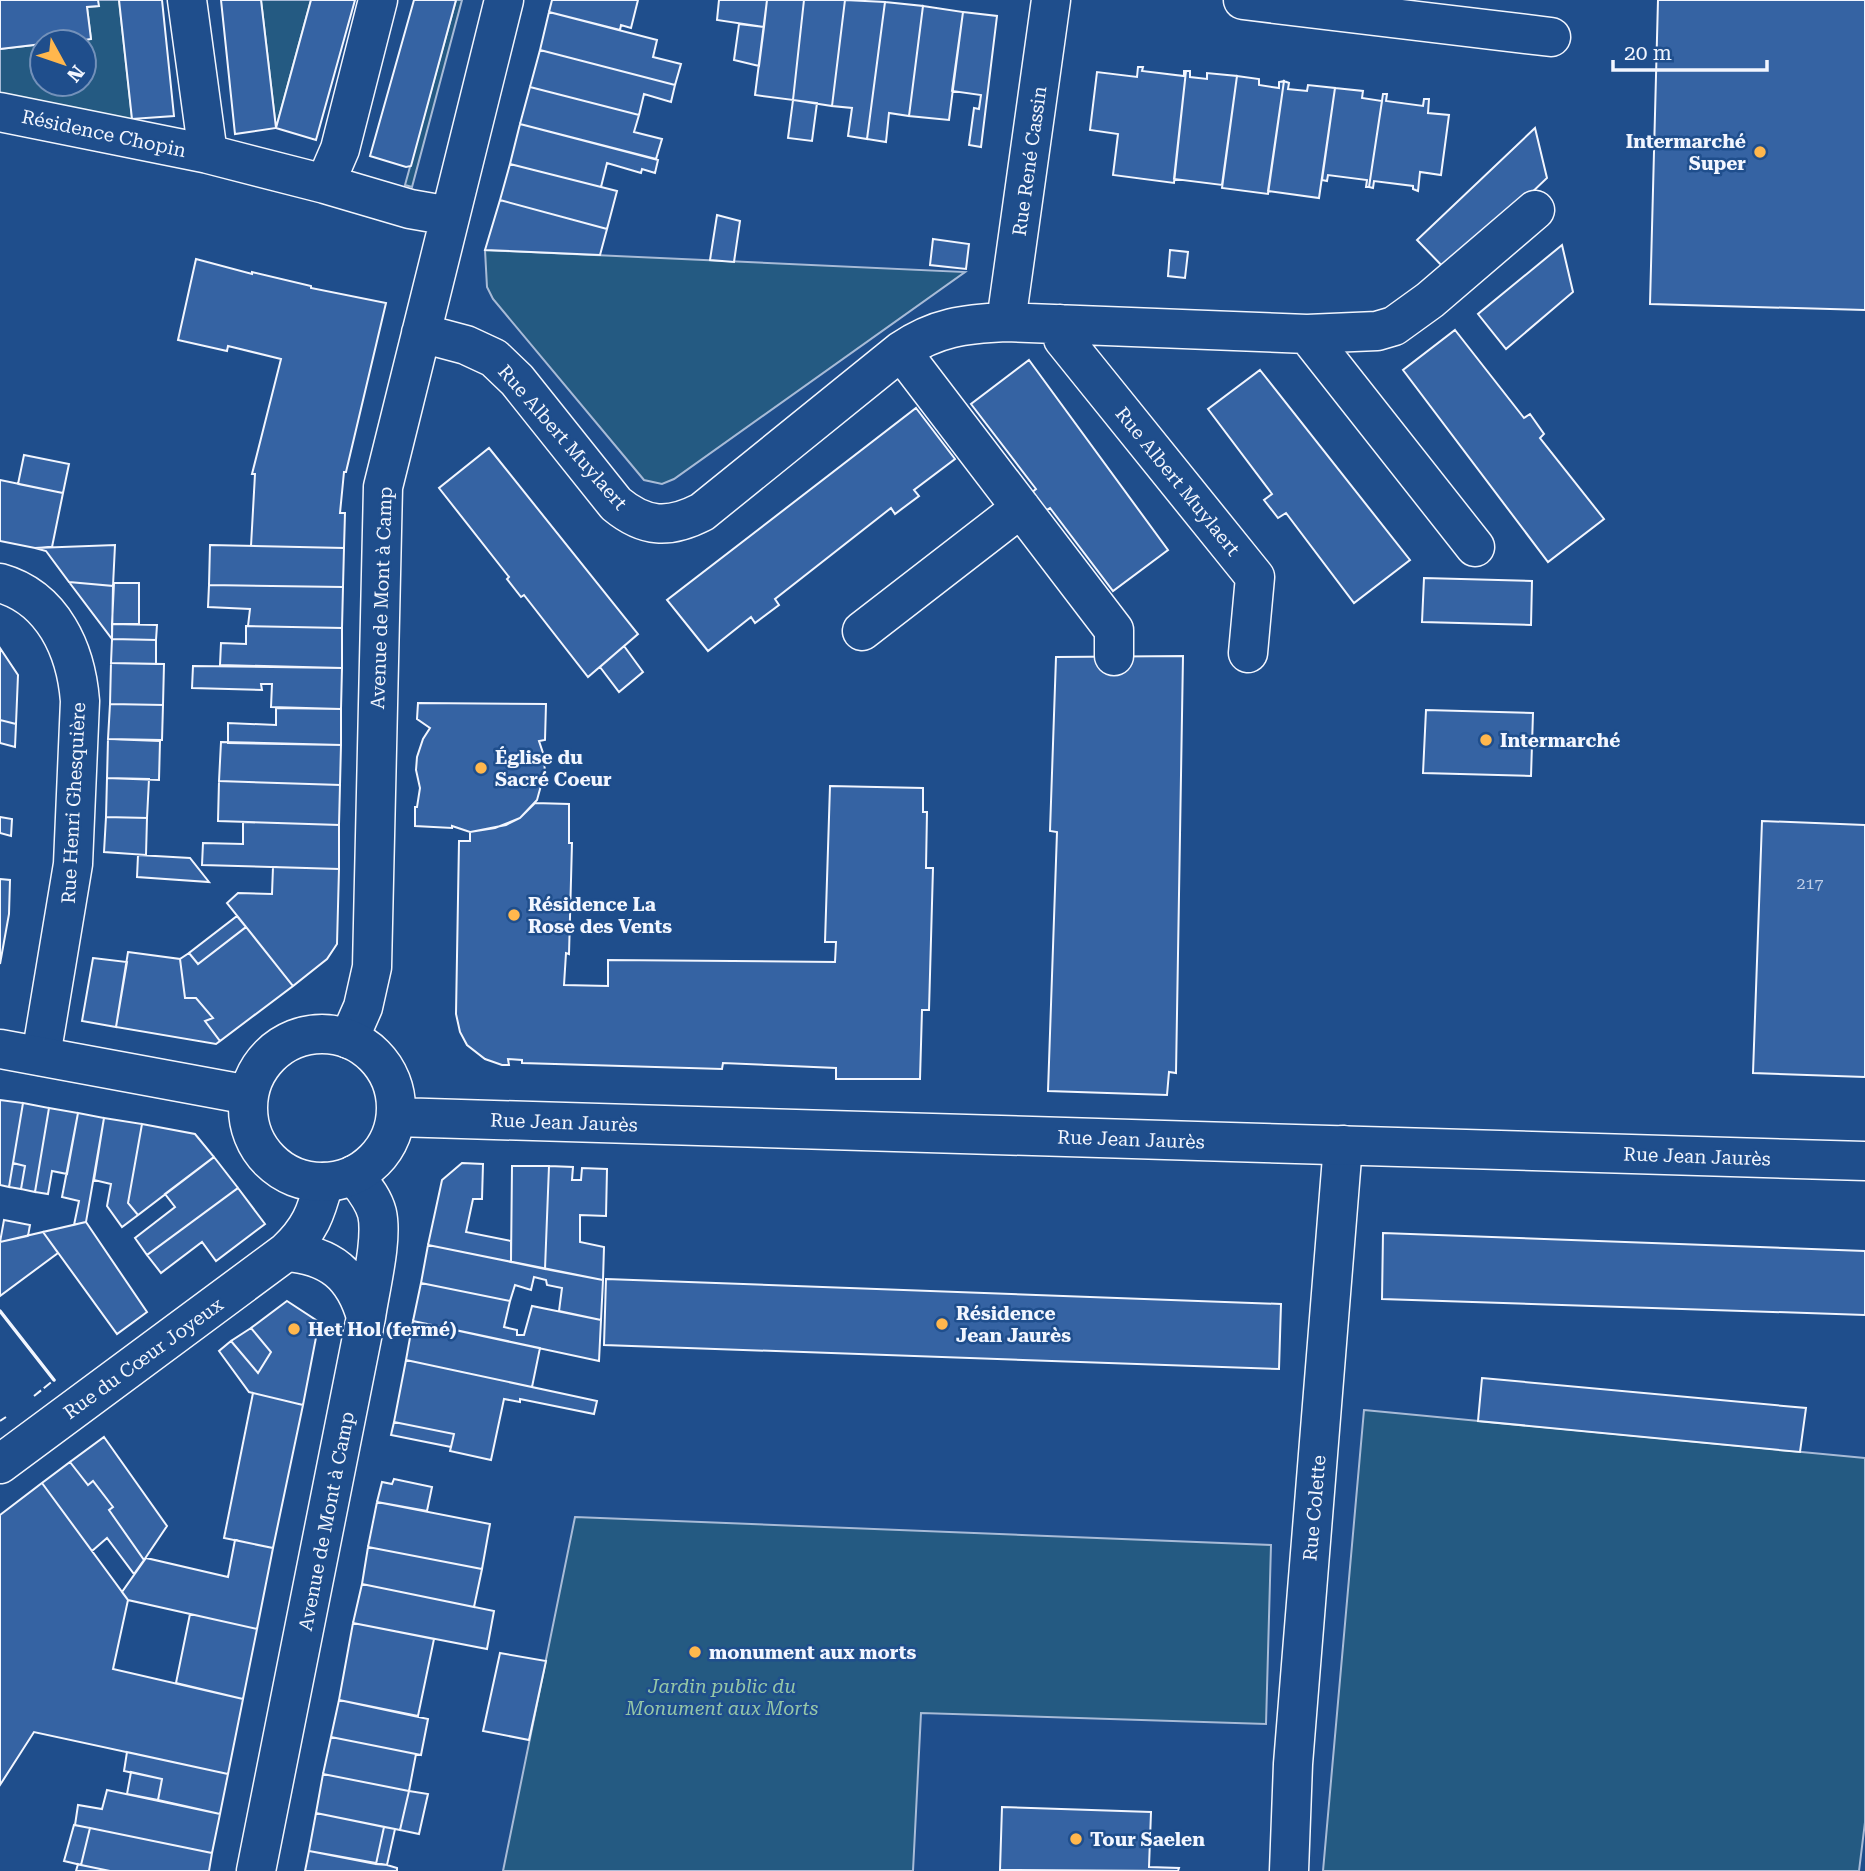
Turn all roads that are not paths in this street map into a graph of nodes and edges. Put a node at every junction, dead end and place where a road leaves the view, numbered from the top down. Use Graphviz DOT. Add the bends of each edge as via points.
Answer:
graph roads {
  1 [pos="187,0"];
  2 [pos="378,0"];
  3 [pos="504,0"];
  4 [pos="1051,0"];
  5 [pos="1244,0"];
  6 [pos="1551,37"];
  7 [pos="0,112"];
  8 [pos="208,154"];
  9 [pos="325,184"];
  10 [pos="1535,210"];
  11 [pos="450,216"];
  12 [pos="1006,322"];
  13 [pos="1060,324"];
  14 [pos="421,333"];
  15 [pos="1307,334"];
  16 [pos="901,351"];
  17 [pos="1021,508"];
  18 [pos="1475,547"];
  19 [pos="0,583"];
  20 [pos="862,631"];
  21 [pos="1248,653"];
  22 [pos="1114,656"];
  23 [pos="349,1039"];
  24 [pos="0,1049"];
  25 [pos="41,1056"];
  26 [pos="249,1095"];
  27 [pos="396,1117"];
  28 [pos="1343,1145"];
  29 [pos="1865,1161"];
  30 [pos="339,1179"];
  31 [pos="286,1252"];
  32 [pos="366,1317"];
  33 [pos="0,1464"];
  34 [pos="256,1871"];
  35 [pos="1289,1871"];
  1 -- 8 [label="street, Résidence Chopin"];
  2 -- 9 [label="street" via="340,149"];
  3 -- 11 [label="street, Avenue de Mont à Camp"];
  4 -- 12 [label="street, Rue René Cassin"];
  5 -- 6 [label="street"];
  7 -- 8 [label="street, Résidence Chopin"];
  8 -- 9 [label="street, Résidence Chopin"];
  9 -- 11 [label="street, Résidence Chopin"];
  10 -- 15 [label="street, Rue Albert Muylaert" via="1394,326 1360,334"];
  11 -- 14 [label="street, Avenue de Mont à Camp"];
  12 -- 13 [label="street, Rue Albert Muylaert"];
  12 -- 16 [label="street, Rue Albert Muylaert" via="943,329"];
  13 -- 15 [label="street, Rue Albert Muylaert"];
  13 -- 21 [label="street, Rue Albert Muylaert" via="1063,340 1255,577"];
  14 -- 16 [label="street, Rue Albert Muylaert" via="457,341 494,358 517,380 616,504 637,519 659,524 682,522 702,512"];
  14 -- 23 [label="street, Avenue de Mont à Camp" via="383,487 372,967 363,1007"];
  15 -- 18 [label="street"];
  16 -- 17 [label="street"];
  17 -- 20 [label="street"];
  17 -- 22 [label="street" via="1114,630"];
  19 -- 25 [label="street, Rue Henri Ghesquière" via="37,603 65,637 80,701 73,864"];
  23 -- 26 [label="street" via="314,1034 281,1047 263,1063"];
  23 -- 27 [label="street" via="370,1051 386,1070"];
  24 -- 25 [label="street"];
  25 -- 26 [label="street"];
  26 -- 30 [label="street" via="252,1132 272,1163 293,1177"];
  27 -- 28 [label="street, Rue Jean Jaurès"];
  27 -- 30 [label="street" via="383,1152 365,1169"];
  28 -- 29 [label="street, Rue Jean Jaurès"];
  28 -- 35 [label="street, Rue Colette" via="1293,1764"];
  30 -- 31 [label="street, Rue du Cœur Joyeux" via="305,1234"];
  30 -- 32 [label="street, Avenue de Mont à Camp" via="373,1201 378,1226"];
  31 -- 32 [label="street" via="313,1255 336,1268 358,1294"];
  31 -- 33 [label="street, Rue du Cœur Joyeux"];
  32 -- 34 [label="street, Avenue de Mont à Camp"];
}
